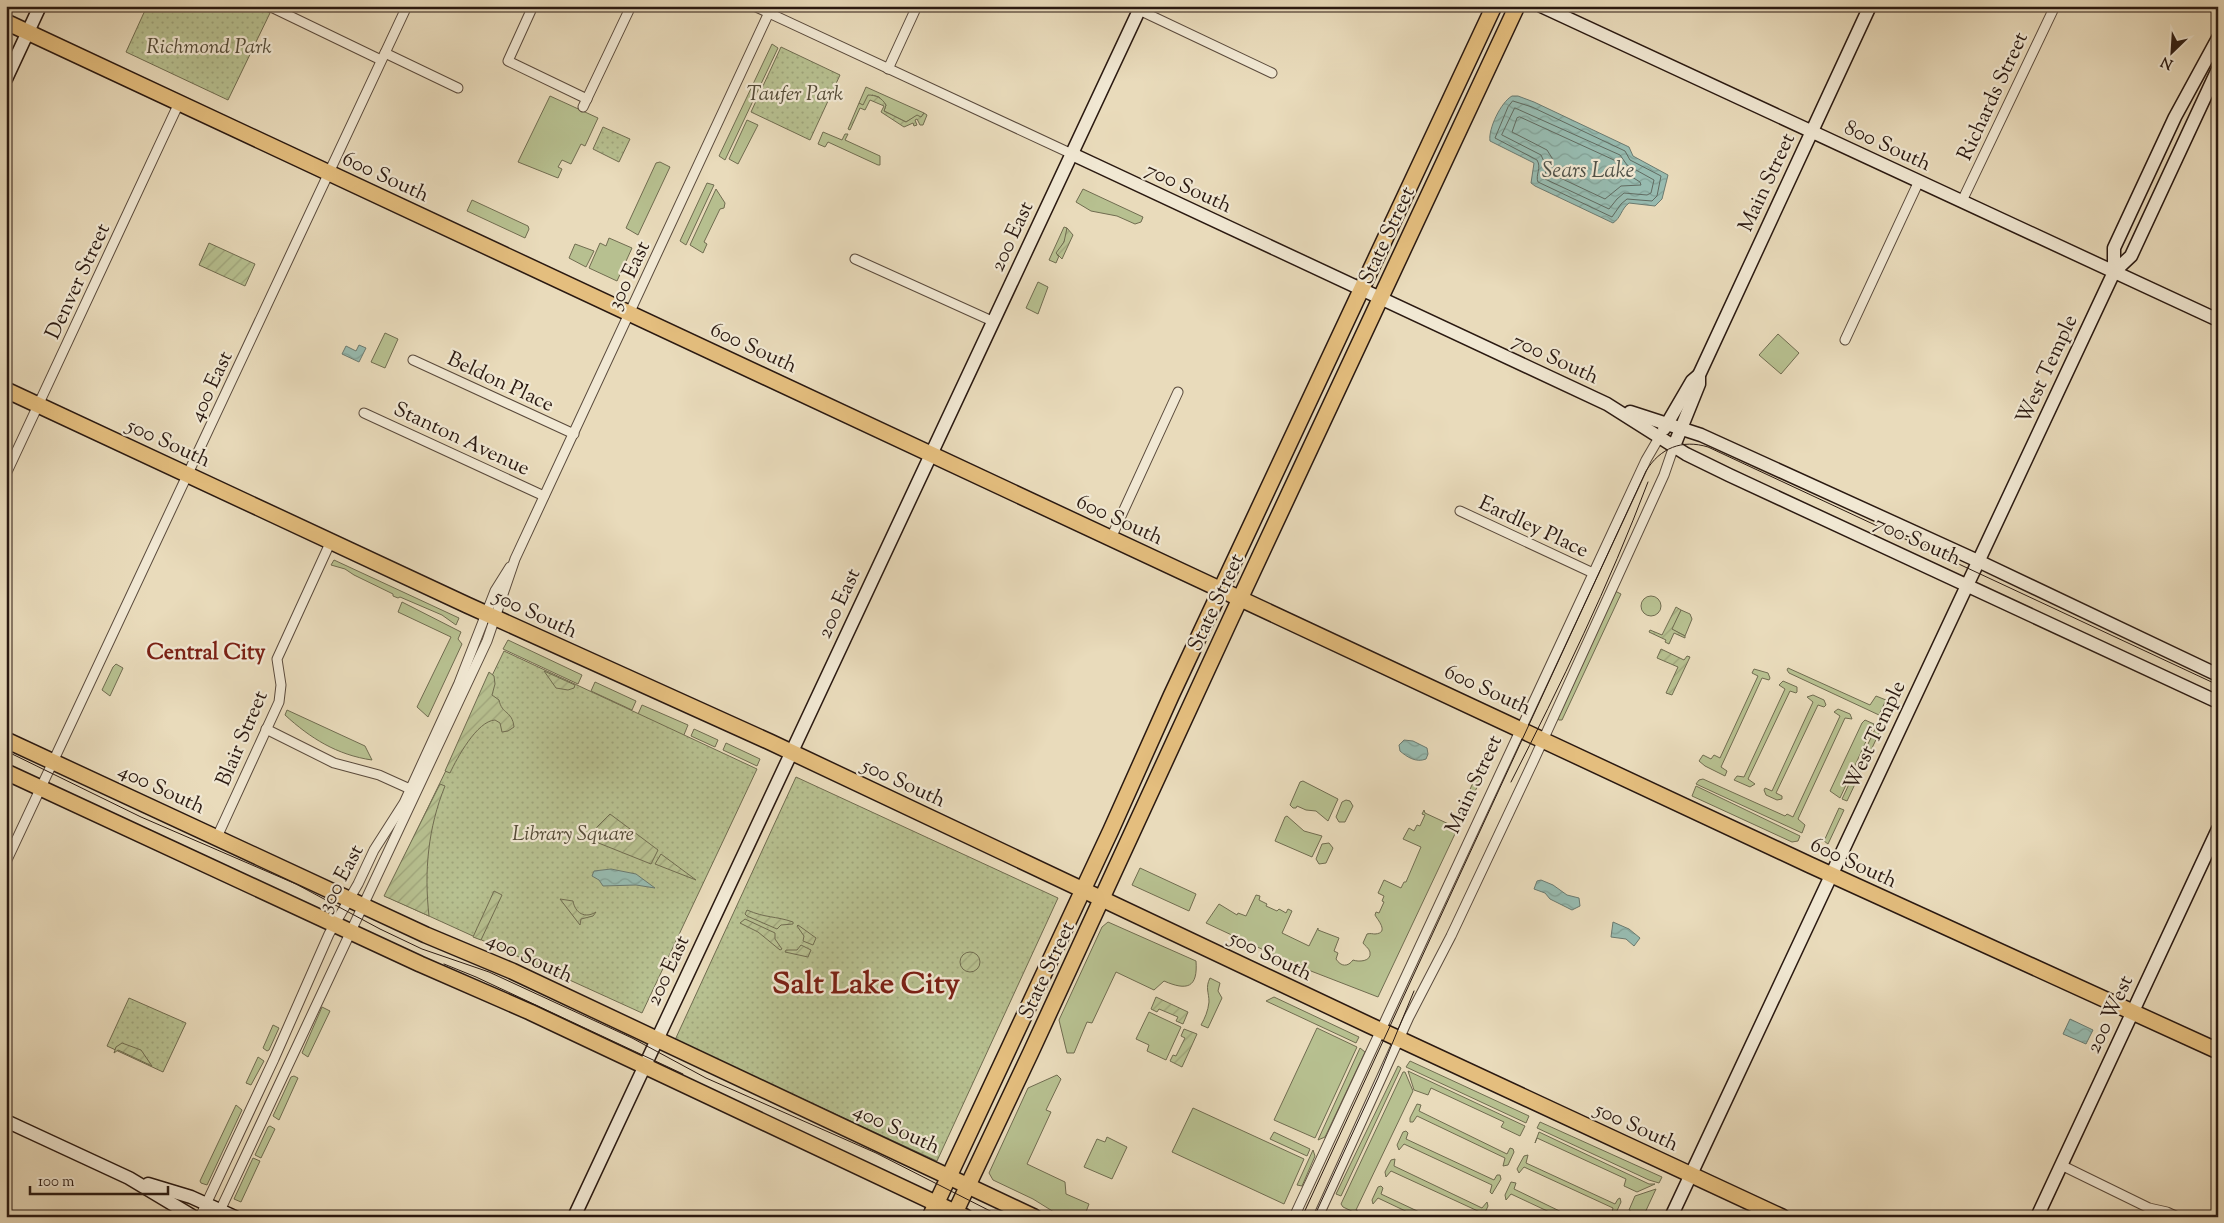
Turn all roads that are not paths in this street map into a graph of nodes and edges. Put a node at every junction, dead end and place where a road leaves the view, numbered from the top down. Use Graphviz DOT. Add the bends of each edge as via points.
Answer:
graph roads {
  1 [pos="40,6"];
  2 [pos="269,6"];
  3 [pos="407,6"];
  4 [pos="533,6"];
  5 [pos="631,6"];
  6 [pos="754,6"];
  7 [pos="917,6"];
  8 [pos="1494,6"];
  9 [pos="1517,6"];
  10 [pos="1541,6"];
  11 [pos="1870,6"];
  12 [pos="2054,6"];
  13 [pos="1140,8"];
  14 [pos="771,10"];
  15 [pos="6,22"];
  16 [pos="28,32"];
  17 [pos="2218,38"];
  18 [pos="383,57"];
  19 [pos="888,69"];
  20 [pos="2218,69"];
  21 [pos="1272,73"];
  22 [pos="6,79"];
  23 [pos="458,88"];
  24 [pos="179,103"];
  25 [pos="1811,132"];
  26 [pos="1072,154"];
  27 [pos="329,173"];
  28 [pos="1919,181"];
  29 [pos="1962,201"];
  30 [pos="855,259"];
  31 [pos="2114,272"];
  32 [pos="1362,290"];
  33 [pos="1380,298"];
  34 [pos="630,312"];
  35 [pos="2218,320"];
  36 [pos="992,322"];
  37 [pos="1845,340"];
  38 [pos="413,360"];
  39 [pos="1699,375"];
  40 [pos="6,390"];
  41 [pos="1178,392"];
  42 [pos="1607,404"];
  43 [pos="38,405"];
  44 [pos="364,413"];
  45 [pos="1667,424"];
  46 [pos="1682,428"];
  47 [pos="574,434"];
  48 [pos="1660,436"];
  49 [pos="1674,446"];
  50 [pos="930,453"];
  51 [pos="6,474"];
  52 [pos="188,475"];
  53 [pos="544,496"];
  54 [pos="1460,511"];
  55 [pos="1111,538"];
  56 [pos="331,541"];
  57 [pos="1978,561"];
  58 [pos="1593,573"];
  59 [pos="1967,584"];
  60 [pos="1222,589"];
  61 [pos="1240,598"];
  62 [pos="492,616"];
  63 [pos="2218,675"];
  64 [pos="2218,702"];
  65 [pos="1520,728"];
  66 [pos="266,730"];
  67 [pos="1543,739"];
  68 [pos="6,740"];
  69 [pos="791,752"];
  70 [pos="54,762"];
  71 [pos="6,772"];
  72 [pos="41,788"];
  73 [pos="410,789"];
  74 [pos="2218,829"];
  75 [pos="217,837"];
  76 [pos="6,862"];
  77 [pos="1831,874"];
  78 [pos="1082,890"];
  79 [pos="350,899"];
  80 [pos="1103,899"];
  81 [pos="364,905"];
  82 [pos="336,923"];
  83 [pos="351,931"];
  84 [pos="2132,1012"];
  85 [pos="1380,1030"];
  86 [pos="1400,1039"];
  87 [pos="657,1040"];
  88 [pos="2218,1051"];
  89 [pos="644,1066"];
  90 [pos="6,1121"];
  91 [pos="2061,1165"];
  92 [pos="1691,1174"];
  93 [pos="949,1175"];
  94 [pos="128,1178"];
  95 [pos="969,1184"];
  96 [pos="207,1203"];
  97 [pos="934,1210"];
  98 [pos="218,1213"];
  99 [pos="957,1215"];
  100 [pos="194,1217"];
  101 [pos="200,1217"];
  102 [pos="235,1217"];
  103 [pos="574,1217"];
  104 [pos="1034,1217"];
  105 [pos="1294,1217"];
  106 [pos="1318,1217"];
  107 [pos="1671,1217"];
  108 [pos="1782,1217"];
  109 [pos="2038,1217"];
  110 [pos="2178,1217"];
  1 -- 16 [label="street"];
  2 -- 18 [label="street"];
  3 -- 18 [label="street, 400 East"];
  4 -- 5 [label="street" via="508,60 585,103"];
  6 -- 14 [label="street, 700 South"];
  7 -- 19 [label="street"];
  8 -- 32 [label="main road, State Street"];
  9 -- 33 [label="main road, State Street"];
  10 -- 25 [label="street, 800 South"];
  11 -- 25 [label="street, Main Street"];
  12 -- 29 [label="street, Richards Street"];
  13 -- 21 [label="street"];
  13 -- 26 [label="street, 200 East"];
  14 -- 19 [label="street, 700 South"];
  14 -- 34 [label="street, 300 East"];
  15 -- 16 [label="main road, 600 South"];
  16 -- 22 [label="street"];
  16 -- 24 [label="main road, 600 South"];
  17 -- 31 [label="street, West Temple" via="2175,117 2114,248"];
  18 -- 23 [label="street"];
  18 -- 27 [label="street, 400 East"];
  19 -- 26 [label="street, 700 South"];
  20 -- 31 [label="street, West Temple" via="2131,256"];
  24 -- 27 [label="main road, 600 South"];
  24 -- 43 [label="street, Denver Street"];
  25 -- 28 [label="street, 800 South"];
  25 -- 39 [label="street, Main Street"];
  26 -- 32 [label="street, 700 South"];
  26 -- 36 [label="street, 200 East"];
  27 -- 34 [label="main road, 600 South"];
  27 -- 52 [label="street, 400 East"];
  28 -- 29 [label="street, 800 South"];
  28 -- 37 [label="street"];
  29 -- 31 [label="street, 800 South"];
  30 -- 36 [label="street"];
  31 -- 35 [label="street, 800 South"];
  31 -- 57 [label="street, West Temple"];
  32 -- 33 [label="street, 700 South"];
  32 -- 60 [label="main road, State Street"];
  33 -- 42 [label="street, 700 South"];
  33 -- 61 [label="main road, State Street"];
  34 -- 47 [label="street, 300 East"];
  34 -- 50 [label="main road, 600 South"];
  36 -- 50 [label="street, 200 East"];
  38 -- 47 [label="street, Beldon Place"];
  39 -- 45 [label="street, Main Street" via="1692,381"];
  39 -- 46 [label="street, Main Street" via="1699,384"];
  40 -- 43 [label="main road, 500 South"];
  41 -- 55 [label="street"];
  42 -- 45 [label="street, 700 South"];
  42 -- 48 [label="street, 700 South"];
  43 -- 51 [label="street, Denver Street"];
  43 -- 52 [label="main road, 500 South"];
  44 -- 53 [label="street, Stanton Avenue"];
  45 -- 46 [label="street, 700 South"];
  45 -- 48 [label="street, Main Street"];
  46 -- 49 [label="street, Main Street"];
  46 -- 57 [label="street, 700 South"];
  47 -- 53 [label="street, 300 East"];
  48 -- 49 [label="street, 700 South"];
  48 -- 58 [label="street, Main Street"];
  49 -- 59 [label="street, 700 South"];
  49 -- 67 [label="street, Main Street"];
  50 -- 55 [label="main road, 600 South"];
  50 -- 69 [label="street, 200 East"];
  52 -- 56 [label="main road, 500 South"];
  52 -- 70 [label="street, 400 East"];
  53 -- 62 [label="street, 300 East" via="515,559 497,586"];
  54 -- 58 [label="street, Eardley Place"];
  55 -- 60 [label="main road, 600 South"];
  56 -- 62 [label="main road, 500 South"];
  56 -- 66 [label="street, Blair Street" via="277,659 281,694"];
  57 -- 59 [label="street, West Temple"];
  57 -- 63 [label="street, 700 South"];
  58 -- 65 [label="street, Main Street"];
  59 -- 64 [label="street, 700 South"];
  59 -- 77 [label="street, West Temple"];
  60 -- 61 [label="main road, 600 South"];
  60 -- 78 [label="main road, State Street"];
  61 -- 65 [label="main road, 600 South"];
  61 -- 80 [label="main road, State Street"];
  62 -- 69 [label="main road, 500 South"];
  62 -- 73 [label="street, 300 East"];
  62 -- 81 [label="street, 300 East"];
  65 -- 67 [label="main road, 600 South"];
  65 -- 85 [label="street, Main Street"];
  66 -- 73 [label="street" via="334,763 379,775"];
  66 -- 75 [label="street, Blair Street"];
  67 -- 77 [label="main road, 600 South"];
  67 -- 86 [label="street, Main Street"];
  68 -- 70 [label="main road, 400 South"];
  69 -- 78 [label="main road, 500 South"];
  69 -- 87 [label="street, 200 East"];
  70 -- 72 [label="street, 400 East"];
  70 -- 75 [label="main road, 400 South"];
  71 -- 72 [label="main road"];
  72 -- 76 [label="street, 400 East"];
  72 -- 82 [label="main road"];
  73 -- 79 [label="street, 300 East"];
  74 -- 84 [label="street, 200 West"];
  75 -- 79 [label="main road, 400 South"];
  77 -- 84 [label="main road, 600 South"];
  77 -- 92 [label="street, West Temple"];
  78 -- 80 [label="main road, 500 South"];
  78 -- 93 [label="main road, State Street"];
  79 -- 81 [label="main road, 400 South"];
  79 -- 82 [label="street, 300 East"];
  80 -- 85 [label="main road, 500 South"];
  80 -- 95 [label="main road, State Street"];
  81 -- 83 [label="street, 300 East"];
  81 -- 87 [label="main road, 400 South"];
  82 -- 83 [label="main road"];
  82 -- 96 [label="street, 300 East"];
  83 -- 89 [label="main road"];
  83 -- 98 [label="street, 300 East"];
  84 -- 88 [label="main road, 600 South"];
  84 -- 91 [label="street, 200 West"];
  85 -- 86 [label="main road, 500 South"];
  85 -- 105 [label="street, Main Street"];
  86 -- 92 [label="main road, 500 South"];
  86 -- 106 [label="street, Main Street"];
  87 -- 89 [label="street, 200 East"];
  87 -- 93 [label="main road, 400 South"];
  89 -- 97 [label="main road"];
  89 -- 103 [label="street, 200 East"];
  90 -- 94 [label="street"];
  91 -- 109 [label="street, 200 West"];
  91 -- 110 [label="street" via="2149,1208"];
  92 -- 107 [label="street, West Temple"];
  92 -- 108 [label="main road, 500 South"];
  93 -- 95 [label="main road, 400 South"];
  93 -- 97 [label="main road, State Street"];
  94 -- 96 [label="street"];
  94 -- 100 [label="street"];
  95 -- 99 [label="main road, State Street"];
  95 -- 104 [label="main road, 400 South"];
  96 -- 98 [label="street"];
  96 -- 101 [label="street, 300 East"];
  97 -- 99 [label="main road"];
  98 -- 102 [label="street"];
}
